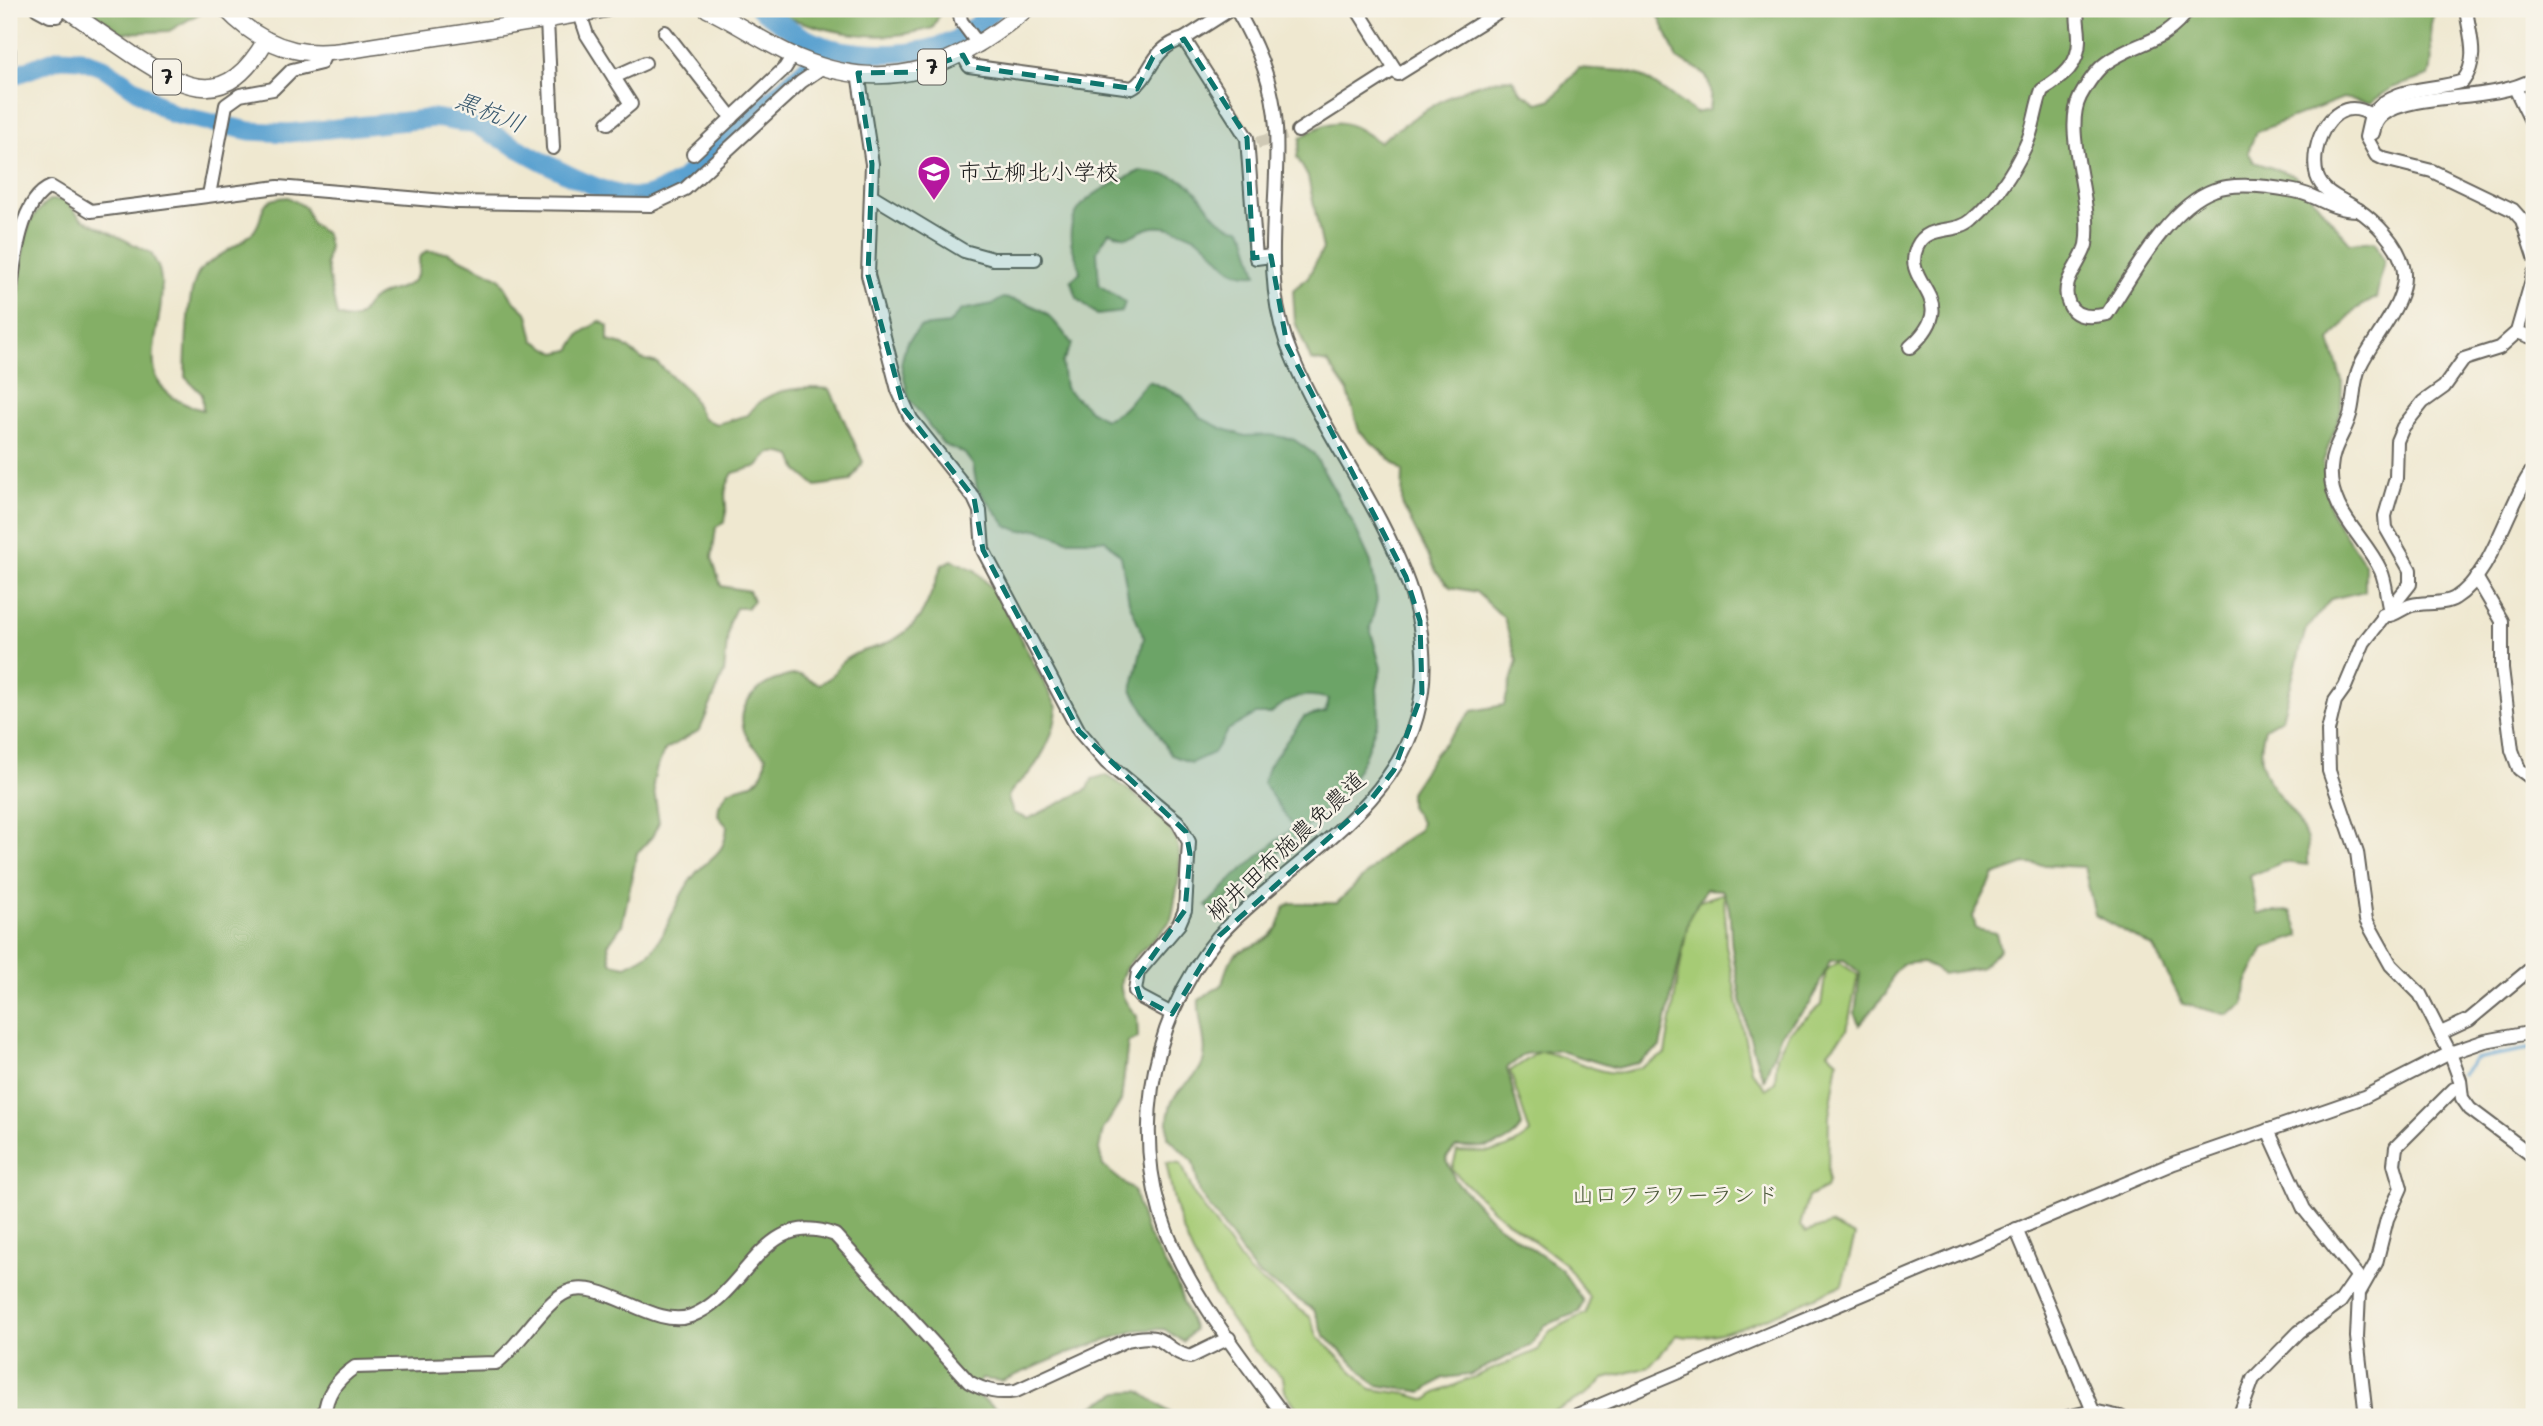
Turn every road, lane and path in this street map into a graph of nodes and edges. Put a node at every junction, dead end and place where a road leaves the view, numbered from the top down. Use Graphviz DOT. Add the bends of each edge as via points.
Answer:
graph roads {
  1 [pos="37,9"];
  2 [pos="65,9"];
  3 [pos="226,9"];
  4 [pos="606,9"];
  5 [pos="707,9"];
  6 [pos="1026,9"];
  7 [pos="1231,9"];
  8 [pos="1236,9"];
  9 [pos="1357,9"];
  10 [pos="1503,9"];
  11 [pos="2078,9"];
  12 [pos="2189,9"];
  13 [pos="2466,9"];
  14 [pos="580,13"];
  15 [pos="960,15"];
  16 [pos="547,20"];
  17 [pos="665,32"];
  18 [pos="1184,39"];
  19 [pos="266,40"];
  20 [pos="977,42"];
  21 [pos="9,51"];
  22 [pos="326,52"];
  23 [pos="963,55"];
  24 [pos="797,58"];
  25 [pos="9,61"];
  26 [pos="645,63"];
  27 [pos="822,67"];
  28 [pos="1395,69"];
  29 [pos="858,73"];
  30 [pos="614,77"];
  31 [pos="2534,79"];
  32 [pos="2515,88"];
  33 [pos="2371,115"];
  34 [pos="732,118"];
  35 [pos="608,123"];
  36 [pos="2534,127"];
  37 [pos="1298,131"];
  38 [pos="2372,147"];
  39 [pos="553,148"];
  40 [pos="693,154"];
  41 [pos="209,195"];
  42 [pos="871,195"];
  43 [pos="2359,210"];
  44 [pos="1271,256"];
  45 [pos="2534,257"];
  46 [pos="1035,259"];
  47 [pos="2534,273"];
  48 [pos="9,306"];
  49 [pos="2517,332"];
  50 [pos="2534,338"];
  51 [pos="1910,347"];
  52 [pos="2534,468"];
  53 [pos="2476,577"];
  54 [pos="2386,611"];
  55 [pos="2534,780"];
  56 [pos="2534,966"];
  57 [pos="1172,1014"];
  58 [pos="2534,1032"];
  59 [pos="2441,1033"];
  60 [pos="2450,1053"];
  61 [pos="2459,1079"];
  62 [pos="2268,1130"];
  63 [pos="2534,1157"];
  64 [pos="2016,1228"];
  65 [pos="2360,1281"];
  66 [pos="1229,1338"];
  67 [pos="2093,1411"];
  68 [pos="324,1417"];
  69 [pos="1285,1417"];
  70 [pos="1572,1417"];
  71 [pos="2067,1417"];
  72 [pos="2121,1417"];
  73 [pos="2239,1417"];
  74 [pos="2366,1417"];
  1 -- 2 [label="street" via="57,16"];
  2 -- 19 [label="main road, 7" via="163,75 200,88 217,86 243,72"];
  3 -- 19 [label="main road"];
  4 -- 14 [label="main road"];
  5 -- 24 [label="main road, 7"];
  6 -- 20 [label="main road, 7"];
  7 -- 18 [label="street"];
  8 -- 44 [label="street, 柳井田布施農免農道" via="1261,59 1273,105 1276,167"];
  9 -- 28 [label="street"];
  10 -- 28 [label="street" via="1398,74"];
  11 -- 51 [label="street" via="2076,58 2069,73 2042,90 2026,145 1991,201 1969,223 1928,233 1916,248 1918,276 1933,306 1926,333"];
  12 -- 43 [label="street" via="2153,42 2105,63 2078,100 2076,136 2089,228 2084,254 2067,282 2068,303 2075,312 2092,317 2107,314 2144,257 2184,208 2213,190 2294,191 2339,210"];
  13 -- 33 [label="street" via="2473,55 2463,81 2398,94"];
  14 -- 16 [label="main road"];
  14 -- 30 [label="street" via="587,35"];
  15 -- 20 [label="street"];
  16 -- 22 [label="main road"];
  16 -- 39 [label="street"];
  17 -- 34 [label="street"];
  18 -- 23 [label="street" via="1153,57 1139,85 1132,88 969,66"];
  18 -- 44 [label="street" via="1253,145 1253,246 1256,258"];
  19 -- 22 [label="main road" via="296,50"];
  20 -- 23 [label="main road, 7"];
  21 -- 25 [label="street"];
  22 -- 41 [label="street" via="321,62 292,70 273,89 230,100"];
  23 -- 29 [label="main road, 7" via="916,72"];
  24 -- 27 [label="main road, 7"];
  24 -- 34 [label="street"];
  26 -- 30 [label="street"];
  27 -- 29 [label="main road, 7"];
  27 -- 41 [label="street" via="685,189 651,205 434,201 278,187"];
  28 -- 37 [label="street"];
  29 -- 42 [label="street" via="872,163"];
  30 -- 35 [label="street" via="631,104"];
  31 -- 32 [label="street"];
  32 -- 36 [label="street"];
  32 -- 38 [label="street" via="2394,110 2377,121"];
  33 -- 38 [label="street" via="2366,137"];
  33 -- 43 [label="street" via="2354,108 2343,110 2327,122 2315,153 2318,178 2325,189"];
  34 -- 40 [label="street"];
  38 -- 45 [label="street" via="2384,159 2432,171 2513,210 2522,220"];
  41 -- 48 [label="street" via="90,211 57,189 41,191 22,227"];
  42 -- 46 [label="street" via="964,251 993,260"];
  42 -- 57 [label="street" via="868,275 904,409 974,498 980,511 983,550 1079,731 1106,762 1178,822 1189,842 1185,910 1135,981 1140,997"];
  43 -- 54 [label="street" via="2399,253 2403,282 2359,367 2349,419 2333,450 2330,483 2350,528 2379,568"];
  44 -- 57 [label="street, 柳井田布施農免農道" via="1273,292 1287,345 1415,600 1423,642 1422,693 1410,736 1383,786 1219,936"];
  47 -- 49 [label="street"];
  49 -- 50 [label="street"];
  49 -- 54 [label="street" via="2499,348 2464,359 2444,387 2417,407 2403,426 2385,528 2411,578 2406,591"];
  52 -- 53 [label="street"];
  53 -- 54 [label="street" via="2456,598 2409,606 2390,616"];
  53 -- 55 [label="street" via="2502,621 2502,668 2512,750 2519,769"];
  54 -- 59 [label="street" via="2364,642 2335,701 2328,731 2329,771 2357,852 2365,920 2391,965 2420,994"];
  56 -- 59 [label="street" via="2469,1020"];
  57 -- 66 [label="street, 柳井田布施農免農道" via="1150,1098 1152,1175 1172,1247"];
  58 -- 60 [label="street"];
  59 -- 60 [label="street"];
  60 -- 61 [label="street"];
  60 -- 62 [label="street" via="2364,1097"];
  61 -- 63 [label="street" via="2462,1098 2470,1109"];
  61 -- 65 [label="street" via="2396,1147 2394,1164 2401,1188 2376,1263"];
  62 -- 64 [label="street"];
  62 -- 65 [label="street" via="2304,1209"];
  64 -- 67 [label="street"];
  64 -- 70 [label="street"];
  65 -- 73 [label="street" via="2299,1332 2253,1379"];
  65 -- 74 [label="street" via="2357,1337"];
  66 -- 68 [label="street" via="1190,1357 1165,1340 1127,1340 1016,1391 983,1390 969,1382 835,1235 800,1227 768,1247 692,1316 664,1316 587,1290 570,1290 558,1296 512,1352 496,1363 355,1367 338,1379"];
  66 -- 69 [label="street, 柳井田布施農免農道"];
  67 -- 71 [label="street"];
  67 -- 72 [label="street"];
}
